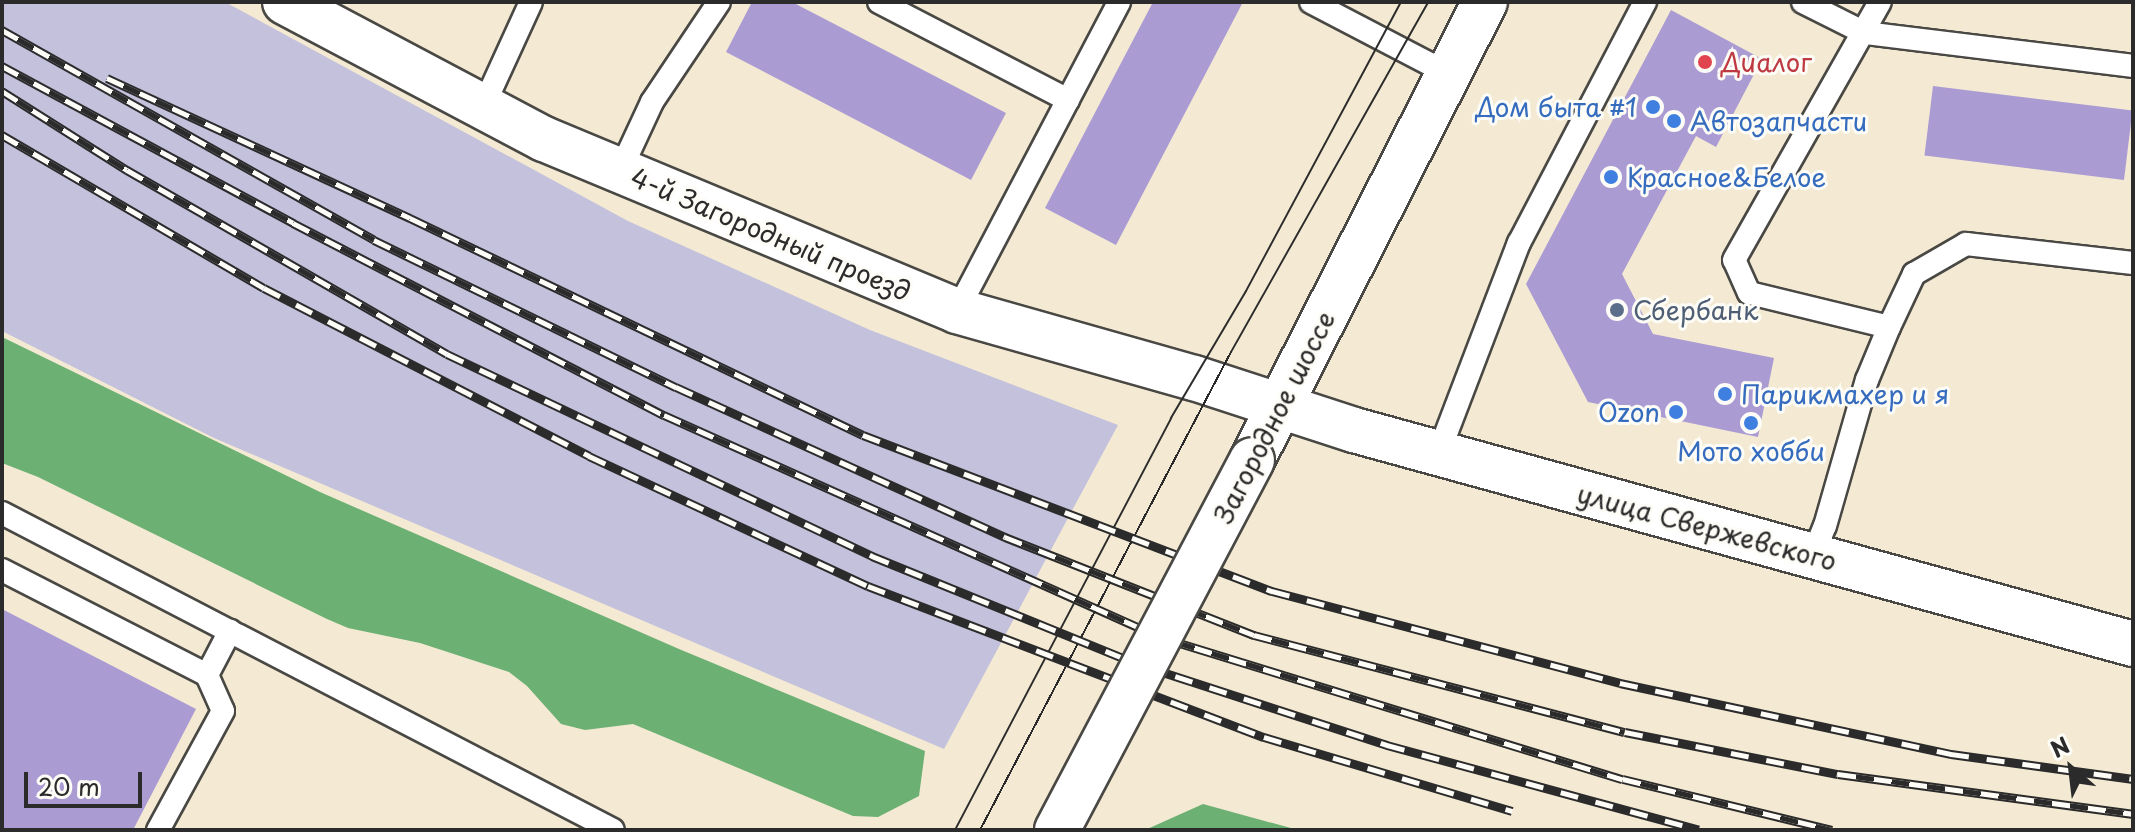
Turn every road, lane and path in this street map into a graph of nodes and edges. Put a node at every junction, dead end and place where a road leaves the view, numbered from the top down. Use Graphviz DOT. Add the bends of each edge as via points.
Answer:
graph roads {
  1 [pos="285,2"];
  2 [pos="531,2"];
  3 [pos="719,2"];
  4 [pos="879,2"];
  5 [pos="1119,2"];
  6 [pos="1311,2"];
  7 [pos="1485,2"];
  8 [pos="1645,2"];
  9 [pos="1803,2"];
  10 [pos="1880,2"];
  11 [pos="1865,33"];
  12 [pos="2133,66"];
  13 [pos="1449,74"];
  14 [pos="1068,100"];
  15 [pos="483,107"];
  16 [pos="620,171"];
  17 [pos="2133,263"];
  18 [pos="957,311"];
  19 [pos="1889,327"];
  20 [pos="1281,406"];
  21 [pos="1439,452"];
  22 [pos="2,513"];
  23 [pos="1813,555"];
  24 [pos="2,570"];
  25 [pos="230,631"];
  26 [pos="2133,644"];
  27 [pos="207,675"];
  28 [pos="158,830"];
  29 [pos="613,830"];
  30 [pos="1057,830"];
  1 -- 15 [label="street, 4-й Загородный проезд"];
  2 -- 15 [label="lane"];
  3 -- 16 [label="lane" via="652,102"];
  4 -- 14 [label="lane"];
  5 -- 14 [label="lane"];
  6 -- 13 [label="lane"];
  7 -- 13 [label="street, Загородное шоссе"];
  8 -- 21 [label="lane" via="1519,243"];
  9 -- 11 [label="lane"];
  10 -- 11 [label="lane"];
  11 -- 12 [label="lane"];
  11 -- 19 [label="lane" via="1734,260 1749,293"];
  13 -- 20 [label="street, Загородное шоссе"];
  14 -- 18 [label="lane"];
  15 -- 16 [label="street, 4-й Загородный проезд"];
  16 -- 18 [label="street, 4-й Загородный проезд"];
  17 -- 19 [label="lane" via="1966,244 1914,274"];
  18 -- 20 [label="street, 4-й Загородный проезд"];
  19 -- 23 [label="lane" via="1867,380"];
  20 -- 21 [label="street, улица Свержевского"];
  20 -- 30 [label="street, Загородное шоссе, bridge"];
  21 -- 23 [label="street, улица Свержевского"];
  22 -- 25 [label="lane"];
  23 -- 26 [label="street, улица Свержевского"];
  24 -- 27 [label="lane"];
  25 -- 27 [label="lane"];
  25 -- 29 [label="lane"];
  27 -- 28 [label="lane" via="223,711"];
}
